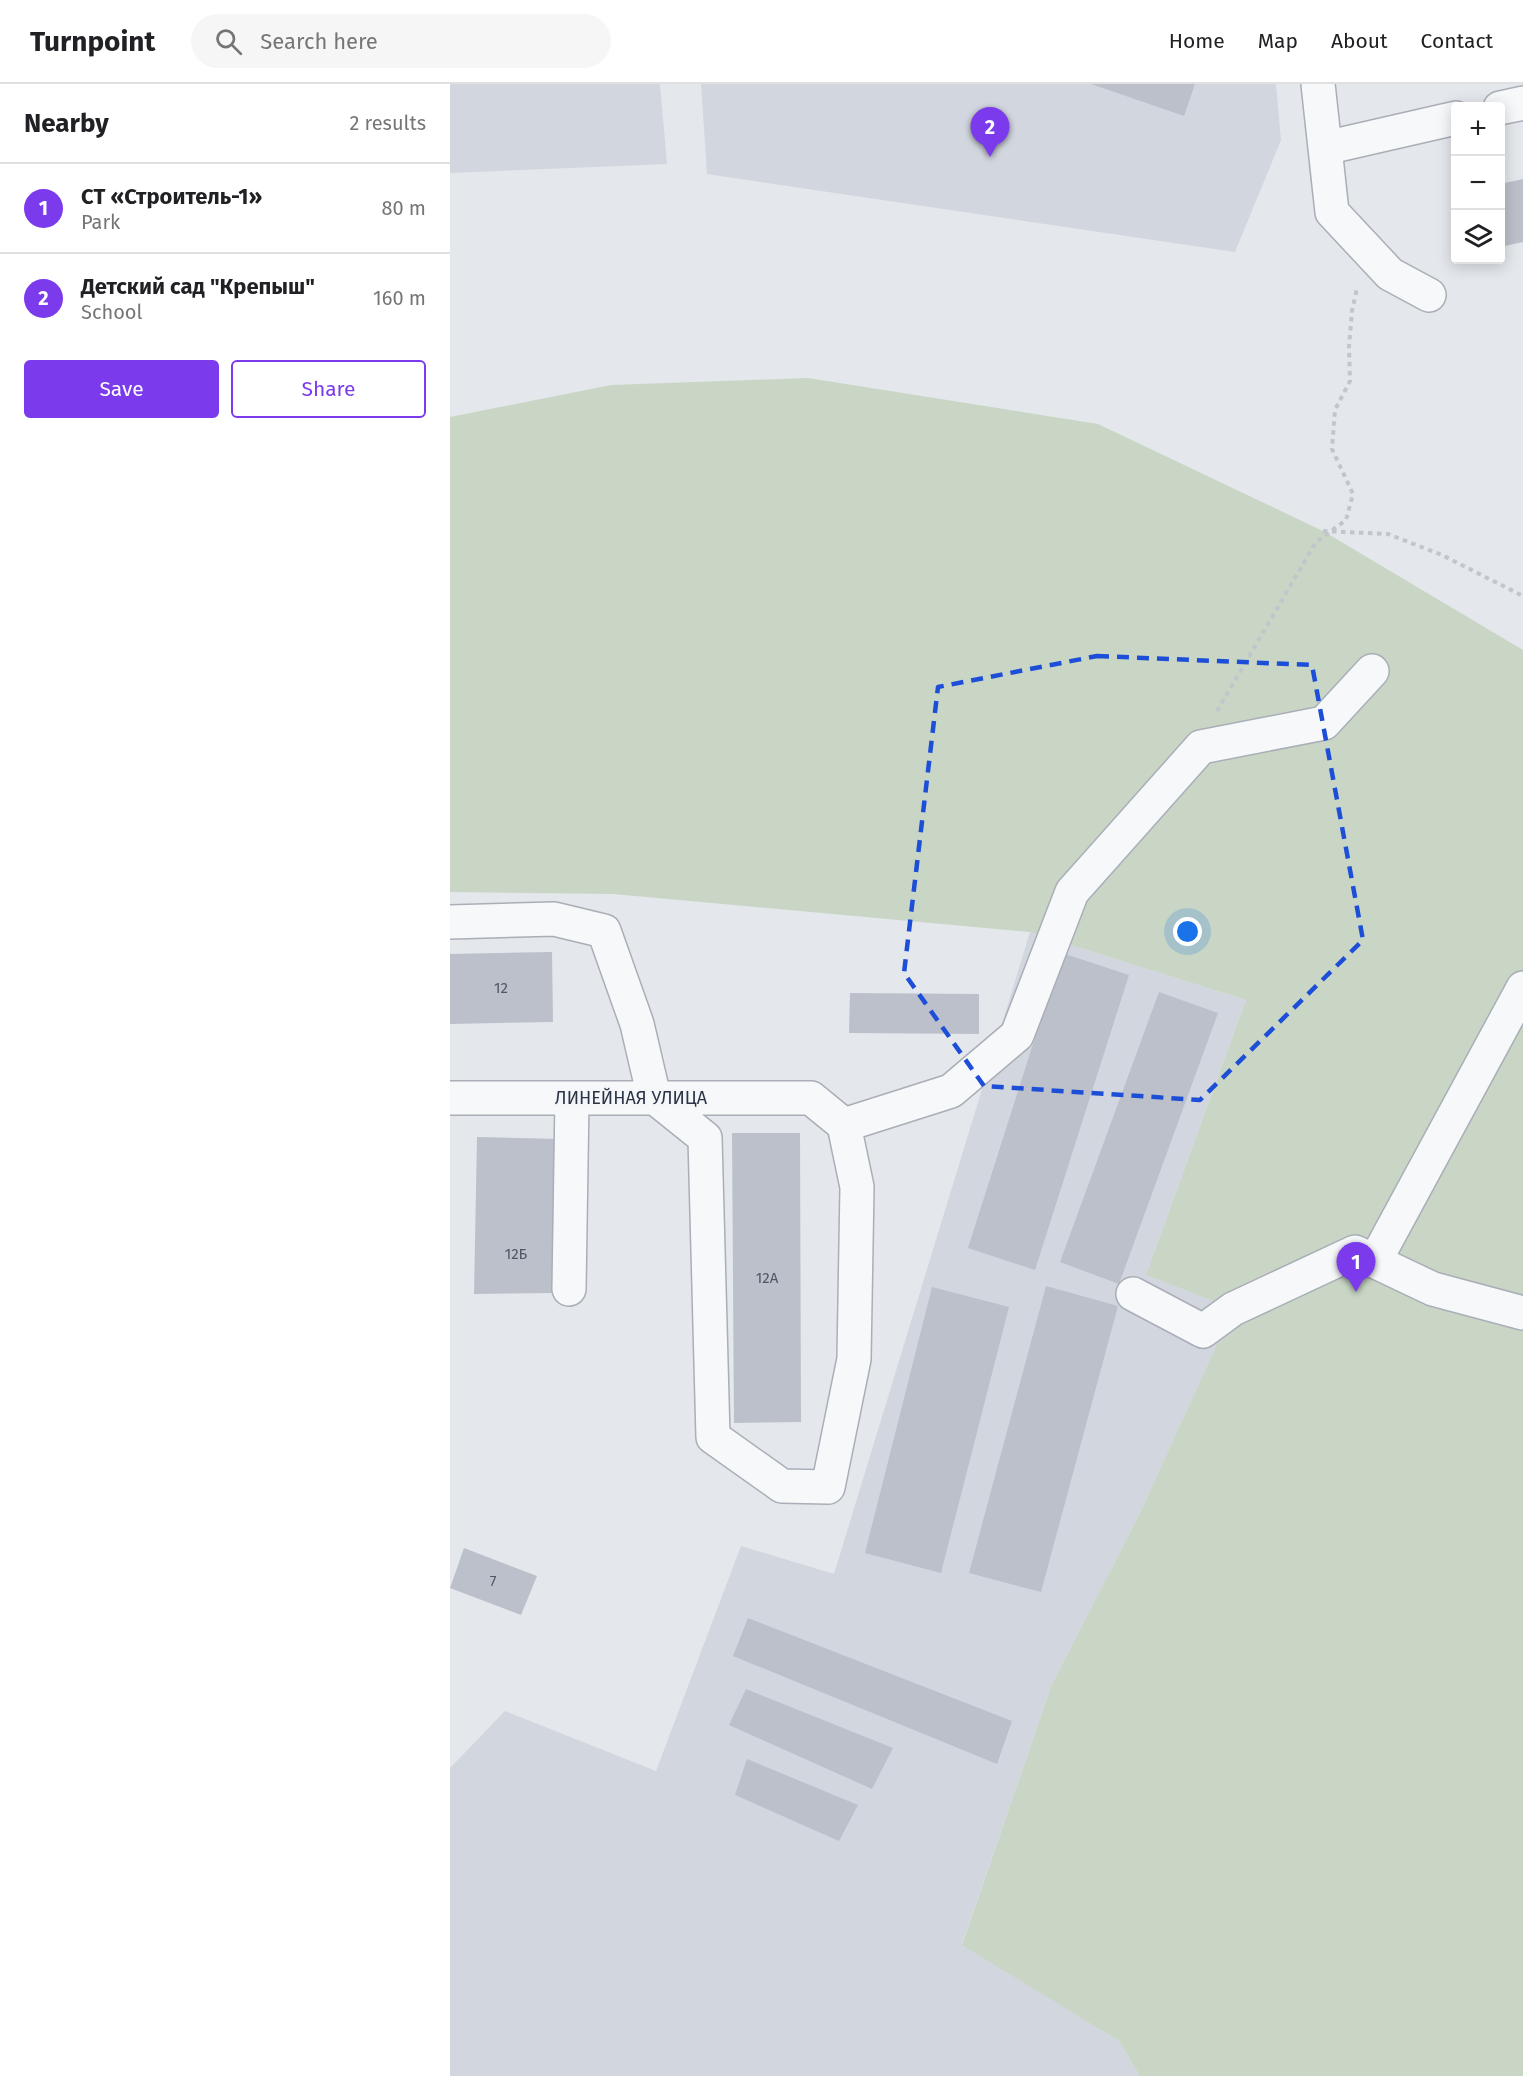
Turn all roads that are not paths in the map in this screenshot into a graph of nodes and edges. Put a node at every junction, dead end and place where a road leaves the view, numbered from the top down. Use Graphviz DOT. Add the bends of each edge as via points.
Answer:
graph roads {
  1 [pos="1318,84"];
  2 [pos="1523,103"];
  3 [pos="1505,107"];
  4 [pos="1451,119"];
  5 [pos="1325,148"];
  6 [pos="1429,295"];
  7 [pos="1372,671"];
  8 [pos="450,922"];
  9 [pos="1523,988"];
  10 [pos="654,1097"];
  11 [pos="450,1098"];
  12 [pos="572,1099"];
  13 [pos="844,1125"];
  14 [pos="1375,1261"];
  15 [pos="569,1289"];
  16 [pos="1133,1294"];
  17 [pos="1523,1313"];
  1 -- 5 [label="street"];
  2 -- 3 [label="street"];
  4 -- 5 [label="street"];
  5 -- 6 [label="street" via="1332,212 1390,274"];
  7 -- 13 [label="street" via="1324,723 1201,747 1072,892 1017,1035 951,1091"];
  8 -- 10 [label="street" via="554,920 604,931 637,1023"];
  9 -- 14 [label="street"];
  10 -- 12 [label="street, ЛИНЕЙНАЯ УЛИЦА"];
  10 -- 13 [label="street, ЛИНЕЙНАЯ УЛИЦА" via="811,1098"];
  10 -- 13 [label="street" via="705,1138 713,1437 782,1486 828,1487 854,1359 857,1187"];
  11 -- 12 [label="street, ЛИНЕЙНАЯ УЛИЦА"];
  12 -- 15 [label="street"];
  14 -- 16 [label="street" via="1355,1252 1233,1309 1203,1331"];
  14 -- 17 [label="street" via="1433,1289"];
}
